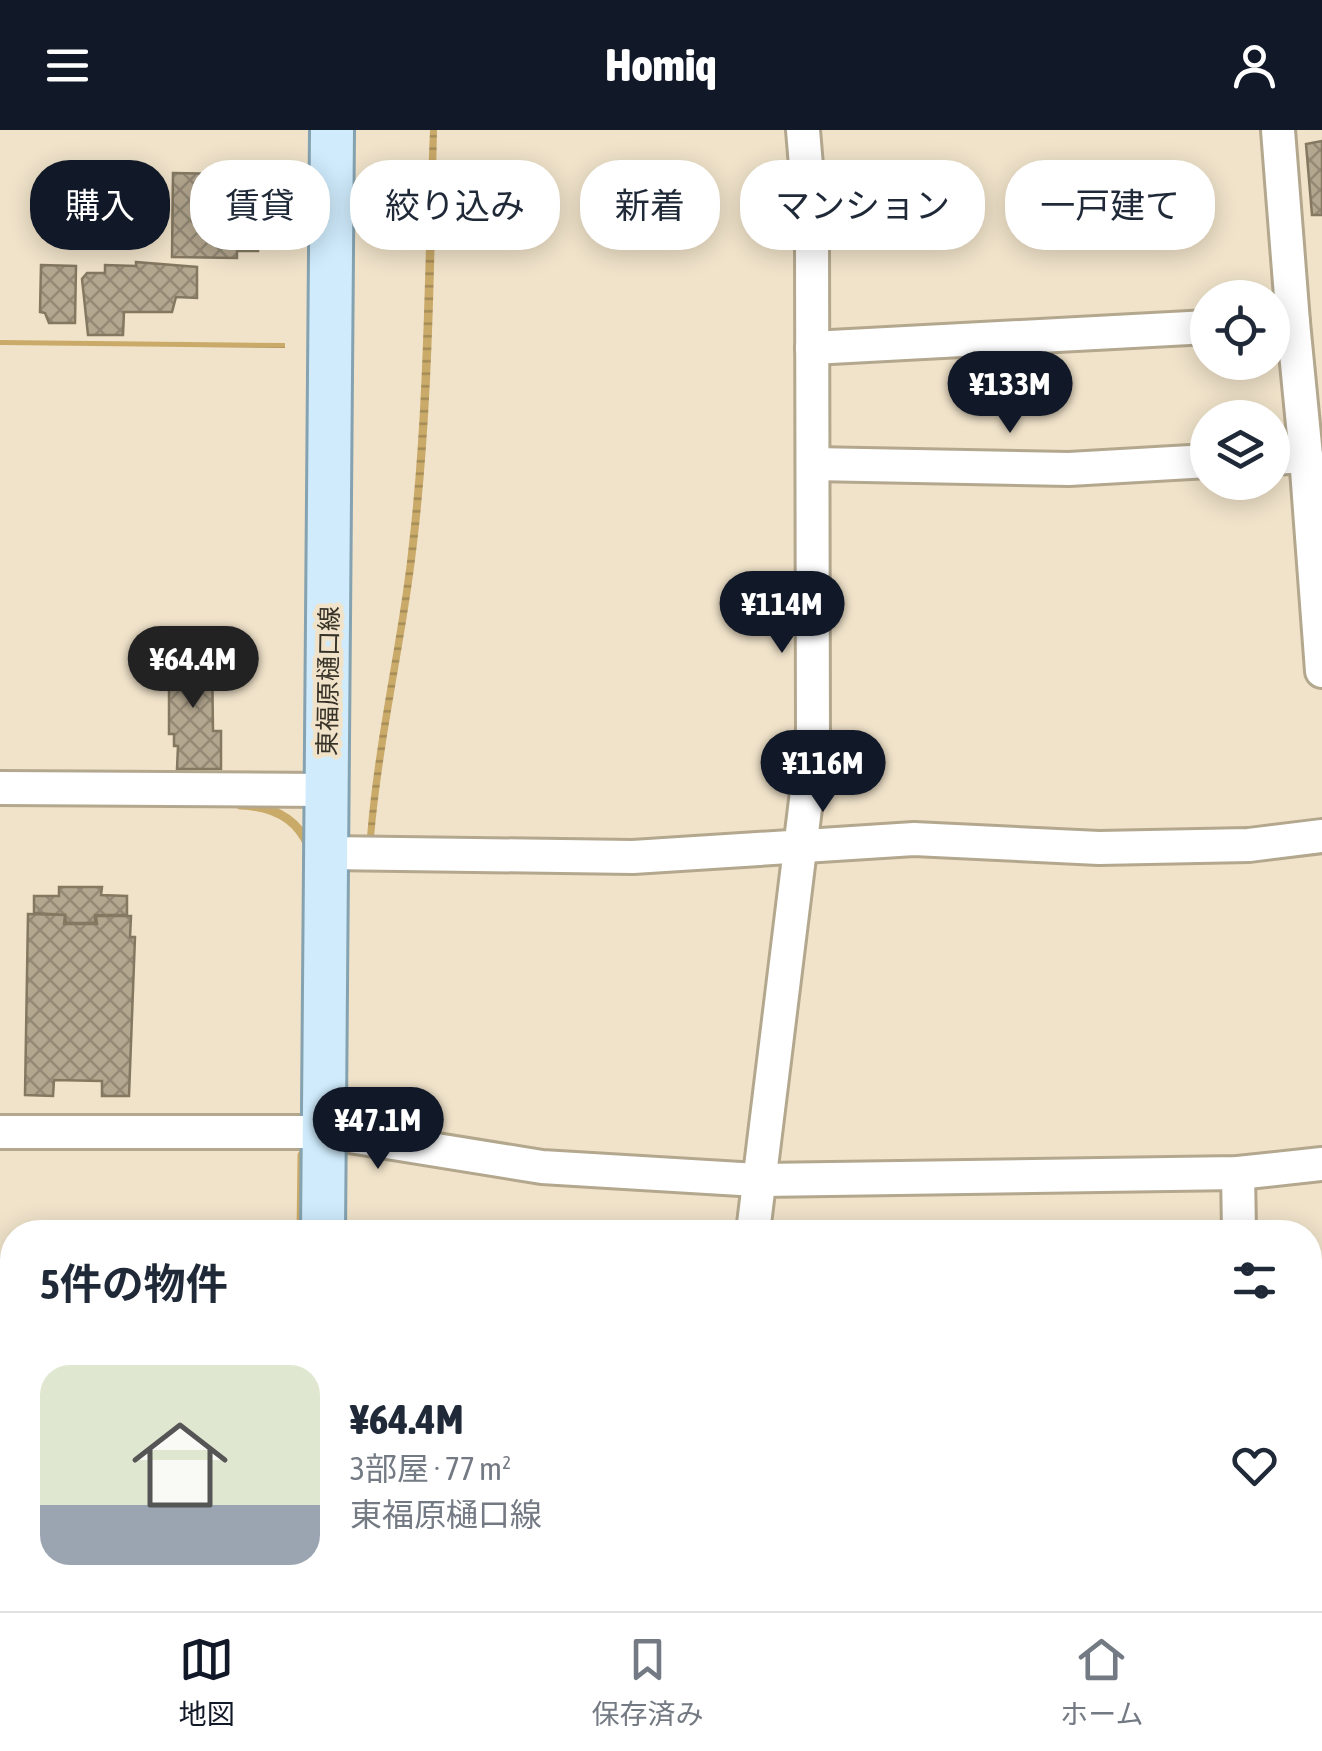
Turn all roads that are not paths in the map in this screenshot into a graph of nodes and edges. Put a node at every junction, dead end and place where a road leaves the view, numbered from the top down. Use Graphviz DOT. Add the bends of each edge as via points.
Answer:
graph roads {
  1 [pos="332,130"];
  2 [pos="802,130"];
  3 [pos="1278,130"];
  4 [pos="1282,280"];
  5 [pos="1190,328"];
  6 [pos="812,348"];
  7 [pos="1290,363"];
  8 [pos="1306,456"];
  9 [pos="1290,457"];
  10 [pos="1190,462"];
  11 [pos="812,464"];
  12 [pos="1322,671"];
  13 [pos="0,788"];
  14 [pos="327,790"];
  15 [pos="1322,836"];
  16 [pos="800,849"];
  17 [pos="327,852"];
  18 [pos="0,1132"];
  19 [pos="326,1132"];
  20 [pos="1322,1164"];
  21 [pos="1238,1173"];
  22 [pos="757,1180"];
  23 [pos="323,1220"];
  24 [pos="755,1220"];
  25 [pos="1239,1220"];
  1 -- 14 [label="main road, 東福原樋口線"];
  2 -- 6 [label="street" via="812,238"];
  3 -- 4 [label="street"];
  5 -- 6 [label="street"];
  6 -- 11 [label="street"];
  7 -- 8 [label="street"];
  8 -- 9 [label="street"];
  8 -- 12 [label="street"];
  10 -- 11 [label="street" via="1070,468"];
  11 -- 16 [label="street" via="813,743"];
  13 -- 14 [label="street"];
  14 -- 17 [label="main road, 東福原樋口線"];
  15 -- 16 [label="street" via="1230,846 914,839"];
  16 -- 17 [label="street" via="634,858"];
  16 -- 22 [label="street"];
  17 -- 19 [label="main road, 東福原樋口線"];
  18 -- 19 [label="street"];
  19 -- 22 [label="street" via="542,1167"];
  19 -- 23 [label="main road, 東福原樋口線"];
  20 -- 21 [label="street"];
  21 -- 22 [label="street"];
  21 -- 25 [label="street"];
  22 -- 24 [label="street"];
}
